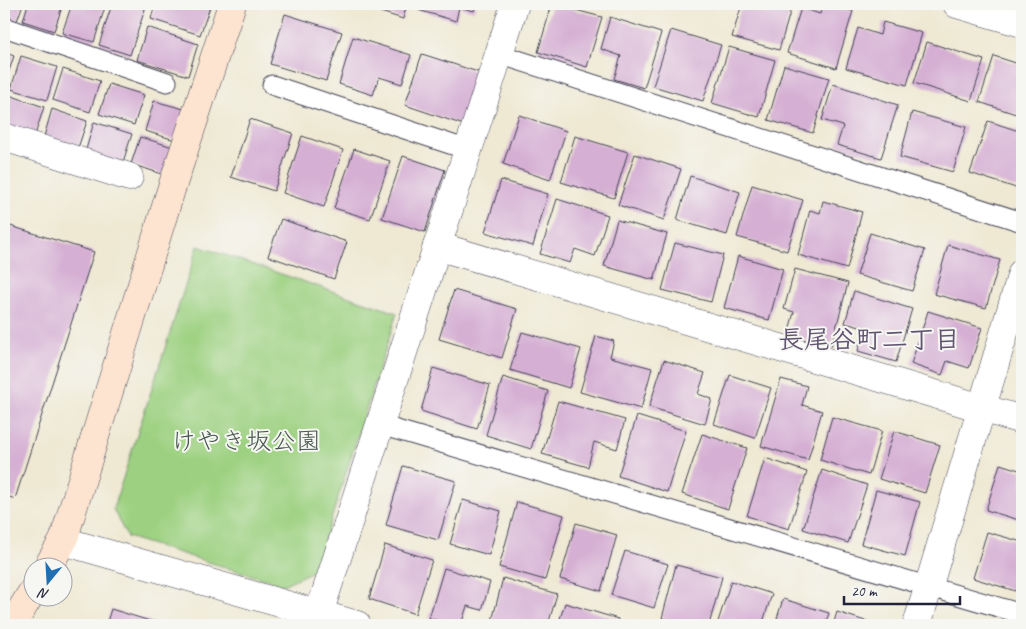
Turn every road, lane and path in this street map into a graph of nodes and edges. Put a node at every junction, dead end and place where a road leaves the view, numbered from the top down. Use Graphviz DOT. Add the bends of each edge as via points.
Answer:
graph roads {
  1 [pos="232,4"];
  2 [pos="515,4"];
  3 [pos="958,4"];
  4 [pos="1022,22"];
  5 [pos="4,27"];
  6 [pos="499,54"];
  7 [pos="167,82"];
  8 [pos="272,85"];
  9 [pos="4,137"];
  10 [pos="468,150"];
  11 [pos="129,177"];
  12 [pos="1022,222"];
  13 [pos="438,246"];
  14 [pos="1022,273"];
  15 [pos="981,408"];
  16 [pos="1022,420"];
  17 [pos="380,425"];
  18 [pos="63,541"];
  19 [pos="54,556"];
  20 [pos="928,586"];
  21 [pos="24,606"];
  22 [pos="319,614"];
  23 [pos="1022,614"];
  24 [pos="12,625"];
  25 [pos="357,625"];
  26 [pos="917,625"];
  1 -- 18 [label="street"];
  2 -- 6 [label="street"];
  3 -- 4 [label="street"];
  5 -- 7 [label="lane"];
  6 -- 10 [label="street"];
  6 -- 12 [label="lane"];
  8 -- 10 [label="lane"];
  9 -- 11 [label="street"];
  10 -- 13 [label="street"];
  13 -- 15 [label="street"];
  13 -- 17 [label="street"];
  14 -- 15 [label="street"];
  15 -- 16 [label="street"];
  15 -- 20 [label="street"];
  17 -- 20 [label="lane"];
  17 -- 22 [label="street"];
  18 -- 19 [label="street"];
  18 -- 22 [label="street"];
  20 -- 23 [label="lane"];
  20 -- 26 [label="street"];
  21 -- 24 [label="street"];
  22 -- 25 [label="street"];
}
